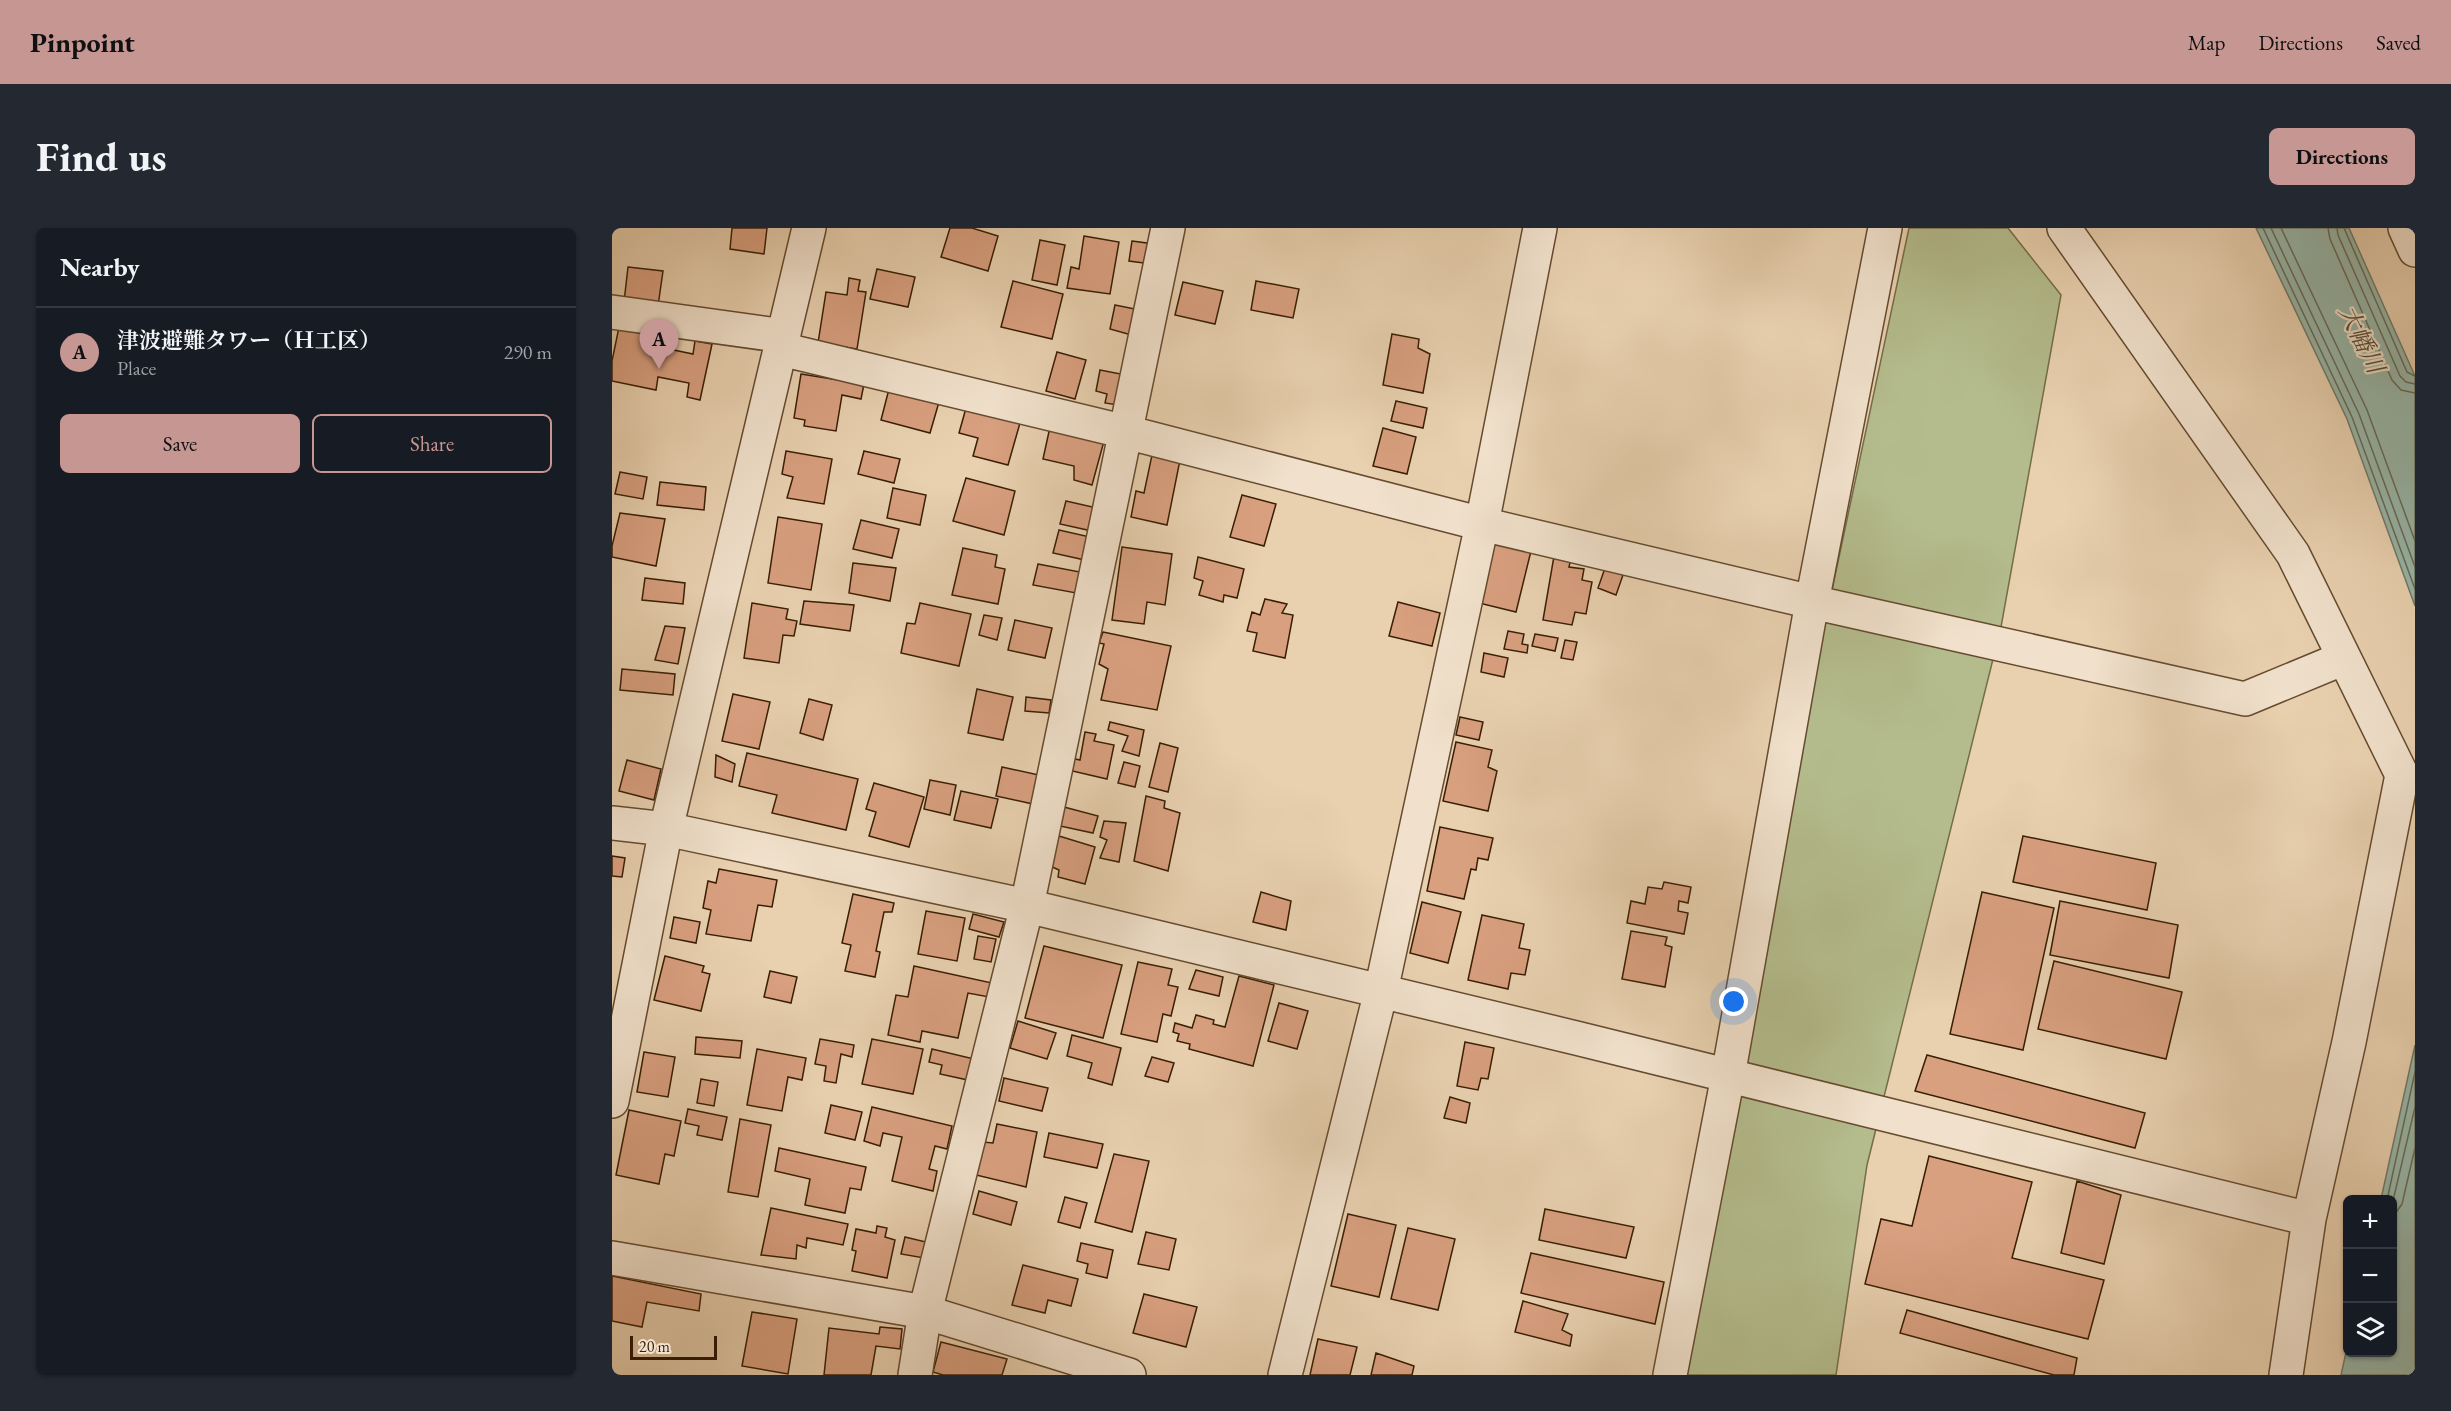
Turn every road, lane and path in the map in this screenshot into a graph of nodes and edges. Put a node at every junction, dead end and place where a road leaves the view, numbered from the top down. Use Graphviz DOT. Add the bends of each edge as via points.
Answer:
graph roads {
  1 [pos="809,228"];
  2 [pos="1168,228"];
  3 [pos="1540,228"];
  4 [pos="1885,228"];
  5 [pos="2064,228"];
  6 [pos="2405,228"];
  7 [pos="2415,250"];
  8 [pos="612,312"];
  9 [pos="782,343"];
  10 [pos="1126,432"];
  11 [pos="1482,524"];
  12 [pos="1812,602"];
  13 [pos="2344,658"];
  14 [pos="2409,776"];
  15 [pos="612,823"];
  16 [pos="666,829"];
  17 [pos="1027,906"];
  18 [pos="1381,991"];
  19 [pos="1728,1076"];
  20 [pos="612,1101"];
  21 [pos="2309,1219"];
  22 [pos="612,1258"];
  23 [pos="925,1312"];
  24 [pos="915,1375"];
  25 [pos="1129,1375"];
  26 [pos="1285,1375"];
  27 [pos="1670,1375"];
  28 [pos="2286,1375"];
  1 -- 9 [label="street"];
  2 -- 10 [label="street"];
  3 -- 11 [label="street"];
  4 -- 12 [label="street"];
  5 -- 13 [label="street" via="2293,554"];
  6 -- 7 [label="street"];
  8 -- 9 [label="street"];
  9 -- 10 [label="street"];
  9 -- 16 [label="street"];
  10 -- 11 [label="street"];
  10 -- 17 [label="street"];
  11 -- 12 [label="street"];
  11 -- 18 [label="street"];
  12 -- 13 [label="street" via="2245,699"];
  12 -- 19 [label="street"];
  13 -- 14 [label="street"];
  14 -- 21 [label="street"];
  15 -- 16 [label="street"];
  16 -- 17 [label="street"];
  16 -- 20 [label="street"];
  17 -- 18 [label="street"];
  17 -- 23 [label="street"];
  18 -- 19 [label="street"];
  18 -- 26 [label="street"];
  19 -- 21 [label="street"];
  19 -- 27 [label="street"];
  21 -- 28 [label="street"];
  22 -- 23 [label="street"];
  23 -- 24 [label="street"];
  23 -- 25 [label="street"];
}
